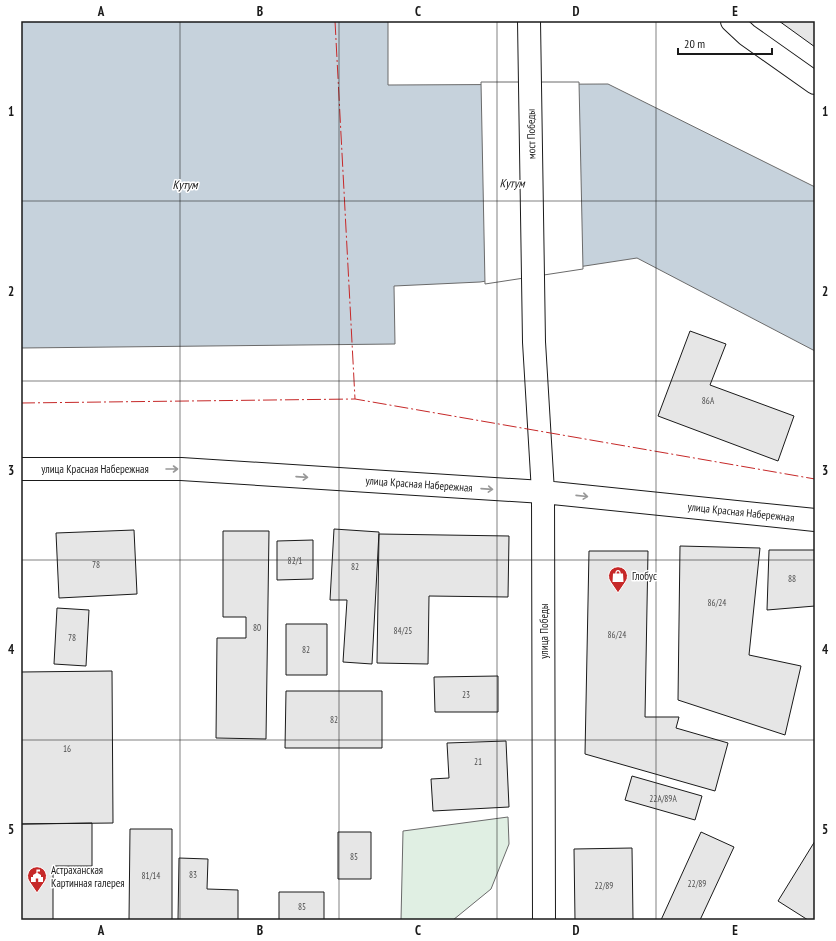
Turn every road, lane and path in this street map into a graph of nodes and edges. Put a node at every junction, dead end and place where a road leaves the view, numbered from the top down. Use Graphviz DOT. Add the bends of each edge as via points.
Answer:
graph roads {
  1 [pos="529,21"];
  2 [pos="732,21"];
  3 [pos="815,83"];
  4 [pos="534,342"];
  5 [pos="21,468"];
  6 [pos="543,492"];
  7 [pos="815,520"];
  8 [pos="544,920"];
  1 -- 4 [label="main road, мост Победы"];
  2 -- 3 [label="main road" via="747,35"];
  4 -- 6 [label="main road, улица Победы"];
  5 -- 6 [label="main road, улица Красная Набережная, one-way" via="181,469"];
  6 -- 7 [label="main road, улица Красная Набережная, one-way"];
  6 -- 8 [label="main road, улица Победы"];
}
